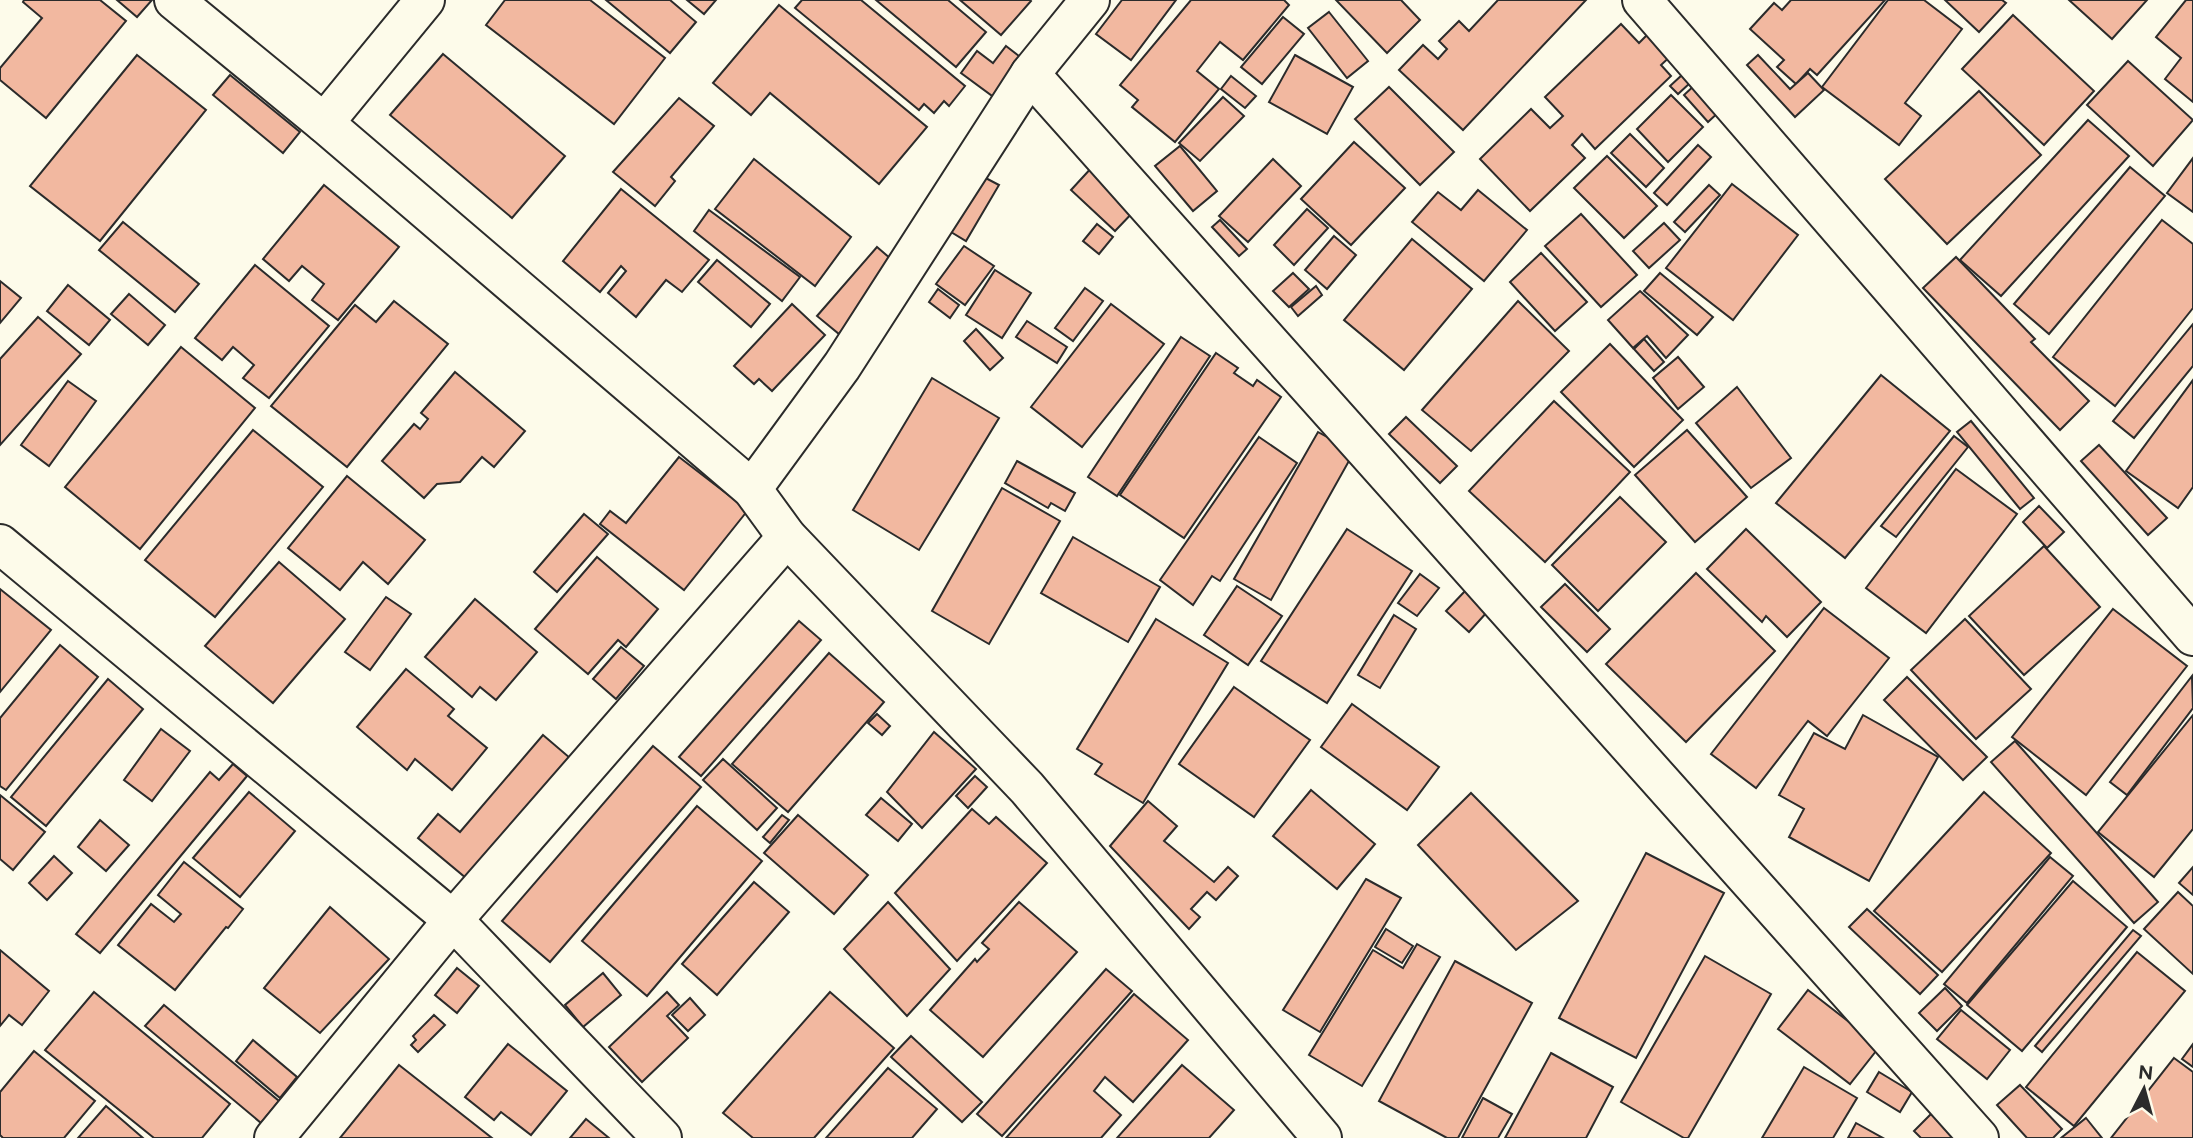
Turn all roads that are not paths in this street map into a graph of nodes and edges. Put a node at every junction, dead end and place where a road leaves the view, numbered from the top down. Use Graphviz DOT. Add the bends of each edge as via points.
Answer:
graph roads {
  1 [pos="174,0"];
  2 [pos="425,0"];
  3 [pos="1090,0"];
  4 [pos="1642,0"];
  5 [pos="1030,74"];
  6 [pos="324,123"];
  7 [pos="752,489"];
  8 [pos="787,537"];
  9 [pos="0,544"];
  10 [pos="2193,636"];
  11 [pos="453,920"];
  12 [pos="274,1138"];
  13 [pos="662,1138"];
  14 [pos="1321,1138"];
  15 [pos="1979,1138"];
  1 -- 6 [label="street"];
  2 -- 6 [label="street"];
  3 -- 5 [label="street"];
  4 -- 10 [label="street"];
  5 -- 7 [label="street" via="842,366"];
  5 -- 15 [label="street"];
  6 -- 7 [label="street"];
  7 -- 8 [label="street"];
  8 -- 11 [label="street"];
  8 -- 14 [label="street" via="1027,788"];
  9 -- 11 [label="street"];
  11 -- 12 [label="street"];
  11 -- 13 [label="street"];
}
